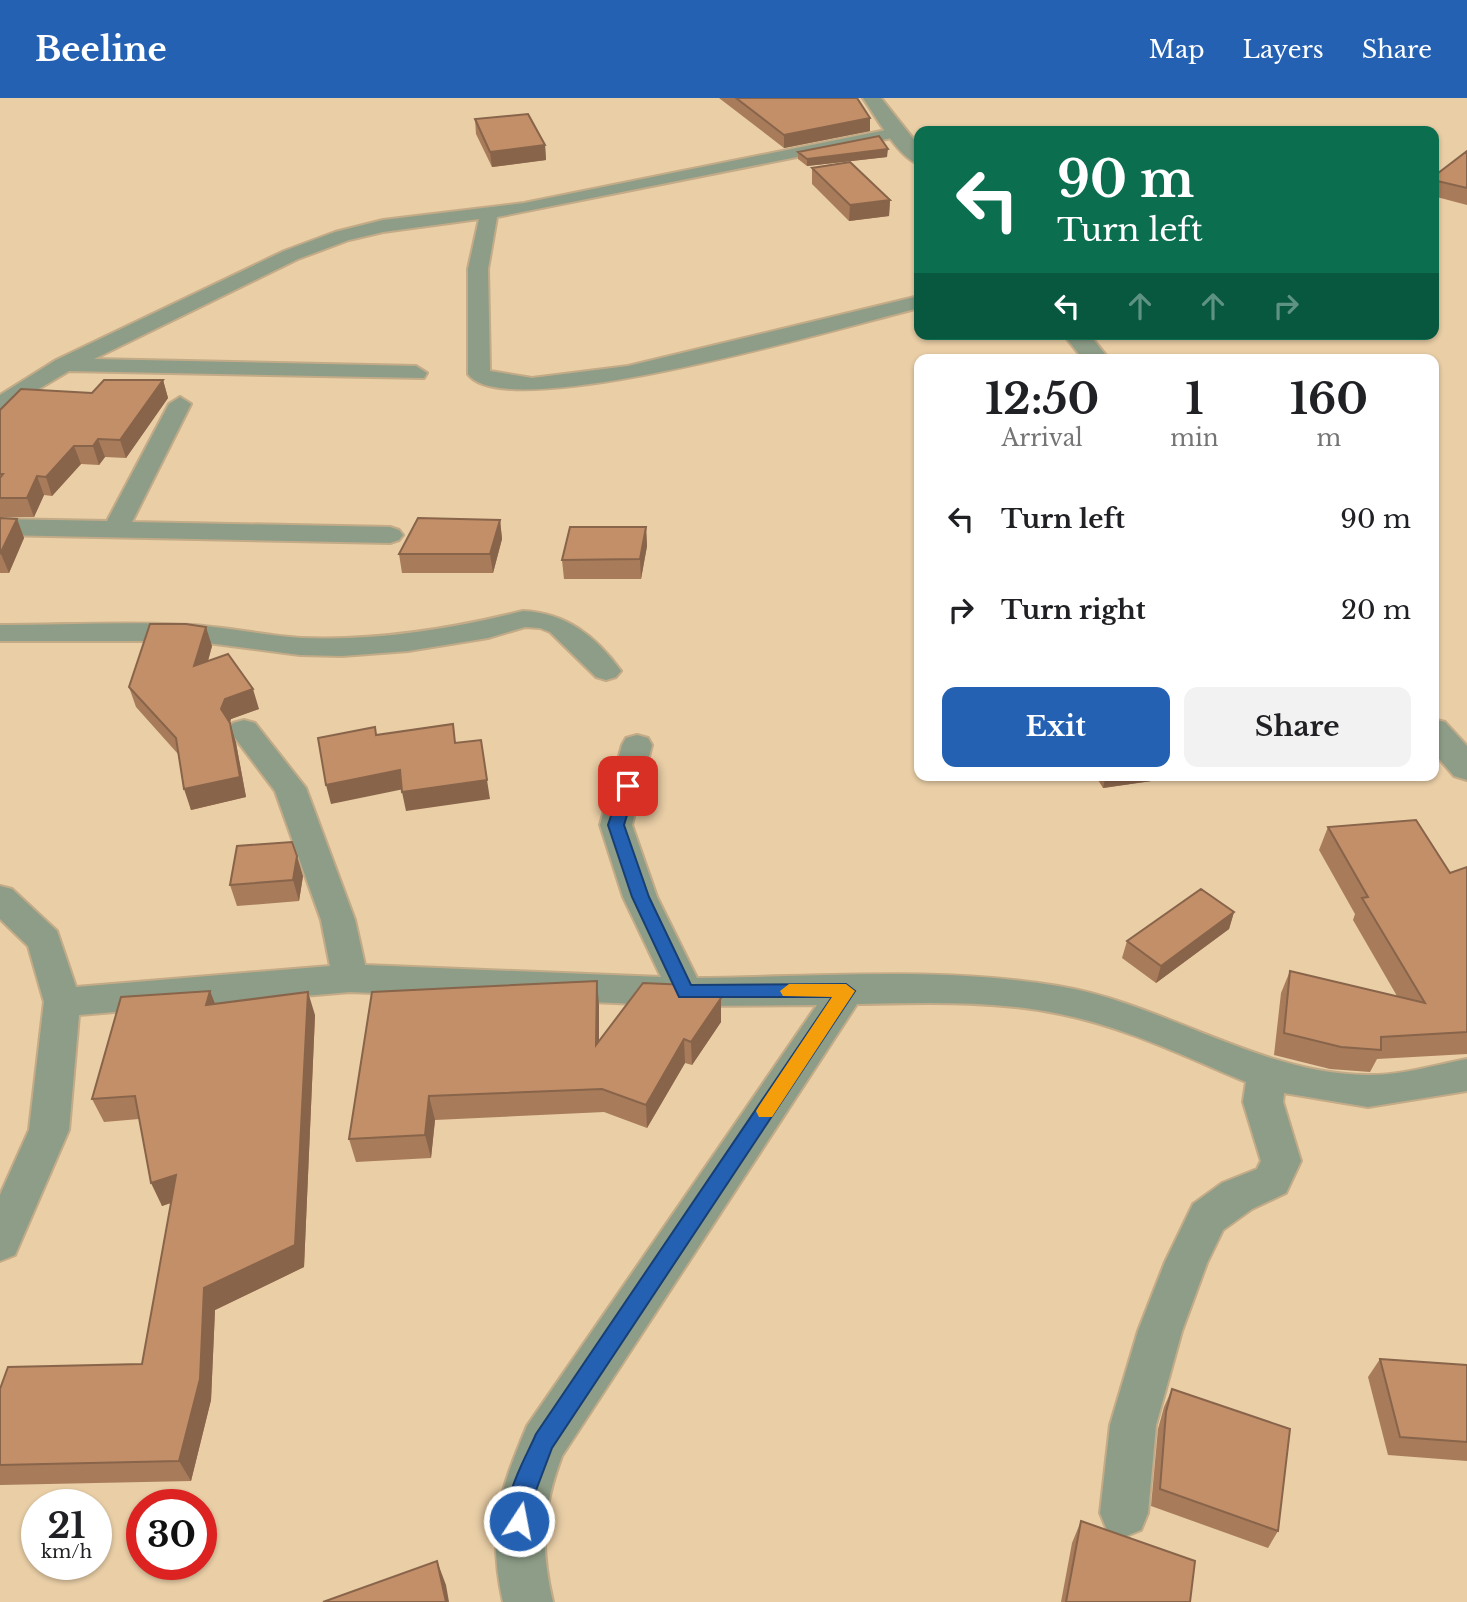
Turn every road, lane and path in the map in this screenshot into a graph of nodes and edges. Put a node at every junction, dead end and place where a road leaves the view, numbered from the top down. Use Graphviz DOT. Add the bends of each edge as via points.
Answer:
graph roads {
  1 [pos="872,98"];
  2 [pos="896,133"];
  3 [pos="914,153"];
  4 [pos="489,214"];
  5 [pos="914,303"];
  6 [pos="1080,340"];
  7 [pos="1093,354"];
  8 [pos="64,365"];
  9 [pos="416,373"];
  10 [pos="180,404"];
  11 [pos="0,405"];
  12 [pos="0,527"];
  13 [pos="115,530"];
  14 [pos="390,535"];
  15 [pos="0,633"];
  16 [pos="606,671"];
  17 [pos="244,730"];
  18 [pos="1439,739"];
  19 [pos="637,746"];
  20 [pos="1453,760"];
  21 [pos="0,898"];
  22 [pos="350,978"];
  23 [pos="846,991"];
  24 [pos="686,992"];
  25 [pos="62,1002"];
  26 [pos="1267,1074"];
  27 [pos="1467,1075"];
  28 [pos="0,1242"];
  29 [pos="1124,1513"];
  30 [pos="528,1602"];
  1 -- 2 [label="street"];
  2 -- 3 [label="street"];
  2 -- 4 [label="street"];
  4 -- 5 [label="street" via="478,269 479,374 491,381 586,380 628,373"];
  4 -- 8 [label="street" via="383,226 342,236 291,255"];
  6 -- 7 [label="street"];
  8 -- 9 [label="street"];
  8 -- 11 [label="street"];
  10 -- 13 [label="street"];
  12 -- 13 [label="street"];
  13 -- 14 [label="street"];
  15 -- 16 [label="street" via="192,633 342,647 408,642 544,620 560,626"];
  17 -- 22 [label="street" via="290,788 338,920"];
  18 -- 20 [label="street"];
  19 -- 24 [label="street" via="616,825 640,897"];
  21 -- 25 [label="street" via="44,940"];
  22 -- 24 [label="street"];
  22 -- 25 [label="street"];
  23 -- 24 [label="street"];
  23 -- 26 [label="street" via="973,989 1060,1000 1132,1020"];
  23 -- 30 [label="street" via="544,1441 520,1501 517,1560"];
  25 -- 28 [label="street" via="49,1130"];
  26 -- 27 [label="street" via="1368,1091"];
  26 -- 29 [label="street" via="1263,1102 1281,1161 1272,1181 1237,1196 1208,1217 1186,1262 1133,1425"];
}
